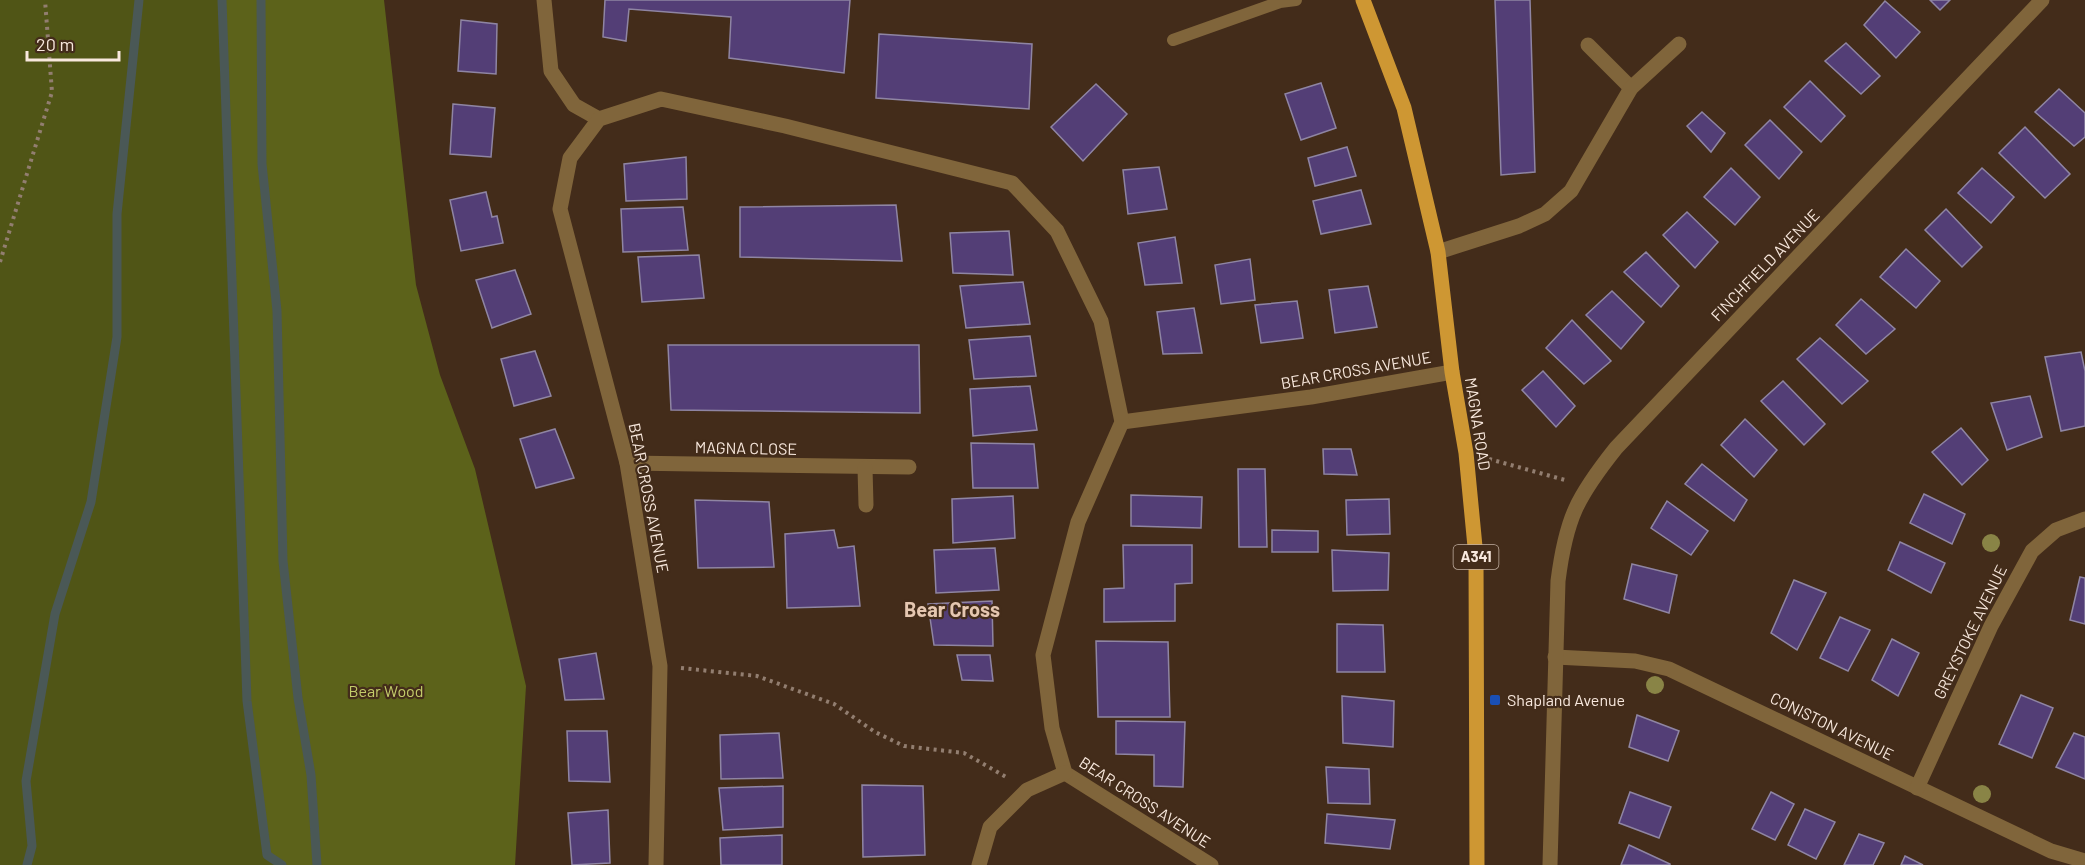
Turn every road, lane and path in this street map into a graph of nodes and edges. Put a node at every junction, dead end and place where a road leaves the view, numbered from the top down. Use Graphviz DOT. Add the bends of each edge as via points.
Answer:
graph roads {
  1 [pos="45,0"];
  2 [pos="544,0"];
  3 [pos="1296,0"];
  4 [pos="1363,0"];
  5 [pos="2042,0"];
  6 [pos="1173,40"];
  7 [pos="1679,44"];
  8 [pos="1588,45"];
  9 [pos="1631,88"];
  10 [pos="599,119"];
  11 [pos="1438,252"];
  12 [pos="0,262"];
  13 [pos="1452,372"];
  14 [pos="1122,422"];
  15 [pos="1466,453"];
  16 [pos="627,463"];
  17 [pos="909,467"];
  18 [pos="864,468"];
  19 [pos="1586,486"];
  20 [pos="866,505"];
  21 [pos="2085,519"];
  22 [pos="1555,657"];
  23 [pos="660,666"];
  24 [pos="1065,773"];
  25 [pos="1917,788"];
  26 [pos="1027,790"];
  27 [pos="2085,861"];
  28 [pos="656,865"];
  29 [pos="979,865"];
  30 [pos="1211,865"];
  31 [pos="1478,865"];
  32 [pos="1550,865"];
  1 -- 12 [label="path" via="52,92"];
  2 -- 10 [label="street" via="550,71 574,105"];
  3 -- 6 [label="lane" via="1280,2"];
  4 -- 11 [label="main road, MAGNA ROAD / A341" via="1404,108"];
  5 -- 19 [label="street, FINCHFIELD AVENUE" via="1616,448"];
  7 -- 9 [label="street"];
  8 -- 9 [label="street"];
  9 -- 11 [label="street" via="1571,191 1545,214"];
  10 -- 14 [label="street" via="661,99 1012,183 1057,231 1101,321"];
  10 -- 16 [label="street, BEAR CROSS AVENUE" via="570,158 560,209"];
  11 -- 13 [label="main road, MAGNA ROAD / A341"];
  13 -- 14 [label="street, BEAR CROSS AVENUE" via="1311,397"];
  13 -- 15 [label="main road, MAGNA ROAD / A341"];
  14 -- 24 [label="street, BEAR CROSS AVENUE" via="1078,522 1043,655 1052,728"];
  15 -- 19 [label="path"];
  15 -- 31 [label="main road, MAGNA ROAD / A341" via="1476,557"];
  16 -- 18 [label="street, MAGNA CLOSE"];
  16 -- 23 [label="street, BEAR CROSS AVENUE"];
  17 -- 18 [label="street, MAGNA CLOSE"];
  18 -- 20 [label="street"];
  19 -- 22 [label="street, FINCHFIELD AVENUE" via="1563,543"];
  21 -- 25 [label="street, GREYSTOKE AVENUE" via="2056,530 2032,551 1996,615"];
  22 -- 25 [label="street, CONISTON AVENUE" via="1635,661 1669,669"];
  22 -- 32 [label="street"];
  23 -- 26 [label="path" via="757,676 834,704 904,746 964,753"];
  23 -- 28 [label="street, BEAR CROSS AVENUE"];
  24 -- 26 [label="street"];
  24 -- 30 [label="street, BEAR CROSS AVENUE"];
  25 -- 27 [label="street, CONISTON AVENUE" via="2051,851"];
  26 -- 29 [label="street" via="990,827"];
}
